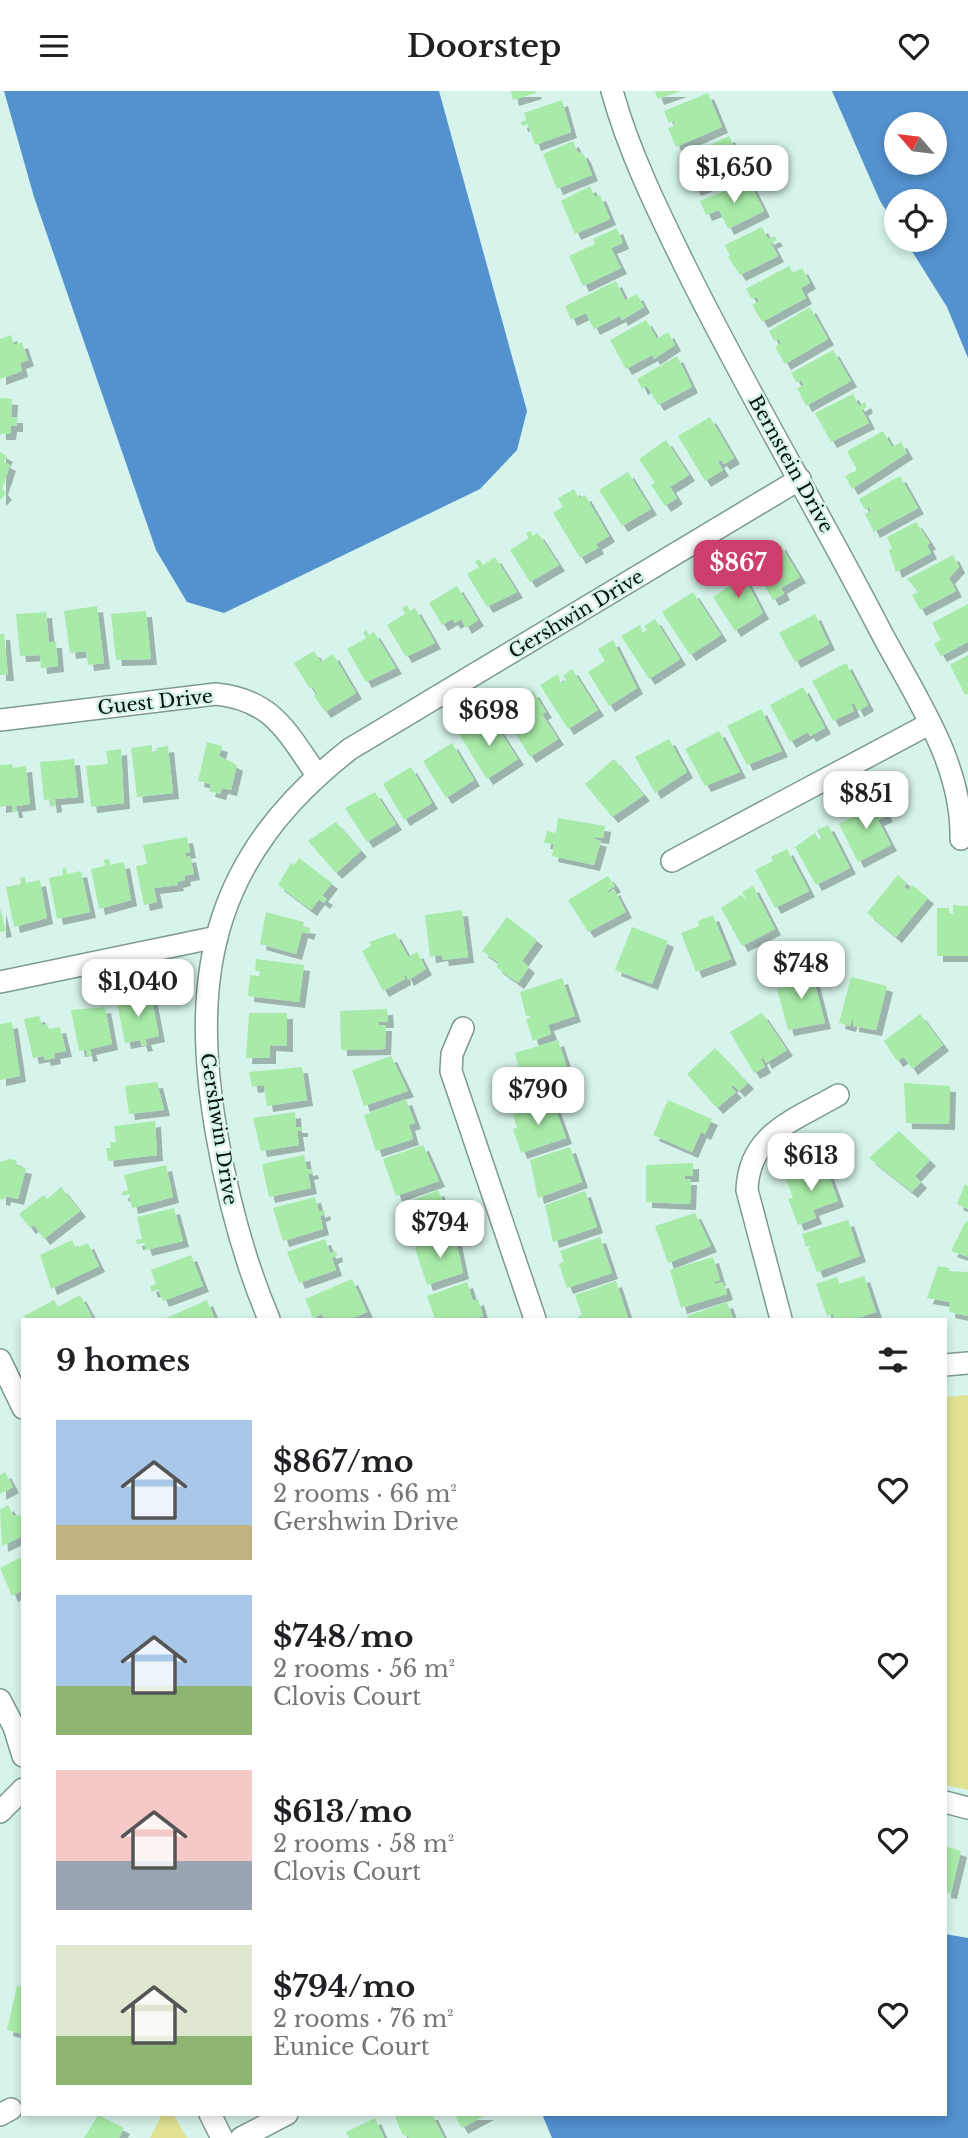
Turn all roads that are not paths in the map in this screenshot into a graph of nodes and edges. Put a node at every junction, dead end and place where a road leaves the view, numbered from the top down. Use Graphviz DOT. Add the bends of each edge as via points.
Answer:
graph roads {
  1 [pos="612,91"];
  2 [pos="800,479"];
  3 [pos="0,720"];
  4 [pos="929,724"];
  5 [pos="317,775"];
  6 [pos="961,839"];
  7 [pos="672,861"];
  8 [pos="217,937"];
  9 [pos="0,982"];
  10 [pos="463,1028"];
  11 [pos="838,1095"];
  12 [pos="269,1318"];
  13 [pos="536,1318"];
  14 [pos="781,1318"];
  15 [pos="0,1360"];
  16 [pos="968,1363"];
  17 [pos="947,1365"];
  18 [pos="21,1404"];
  19 [pos="0,1700"];
  20 [pos="21,1750"];
  21 [pos="21,1791"];
  22 [pos="947,1803"];
  23 [pos="968,1808"];
  24 [pos="0,1812"];
  25 [pos="211,2116"];
  26 [pos="283,2116"];
  27 [pos="222,2138"];
  28 [pos="240,2138"];
  1 -- 2 [label="street, Bernstein Drive" via="649,191 709,315"];
  2 -- 4 [label="street, Bernstein Drive"];
  2 -- 5 [label="street, Gershwin Drive" via="351,749"];
  3 -- 5 [label="street, Guest Drive" via="216,694 236,696 275,717"];
  4 -- 6 [label="street, Bernstein Drive" via="957,789"];
  4 -- 7 [label="street"];
  5 -- 8 [label="street, Gershwin Drive" via="264,833 243,868"];
  8 -- 9 [label="street"];
  8 -- 12 [label="street, Gershwin Drive" via="206,1001 211,1103 237,1231"];
  10 -- 13 [label="street" via="452,1054 451,1071"];
  11 -- 14 [label="street" via="771,1133 752,1159 747,1176"];
  15 -- 18 [label="street"];
  16 -- 17 [label="street"];
  19 -- 20 [label="street"];
  21 -- 24 [label="street"];
  22 -- 23 [label="street"];
  25 -- 27 [label="street"];
  26 -- 28 [label="street"];
}
